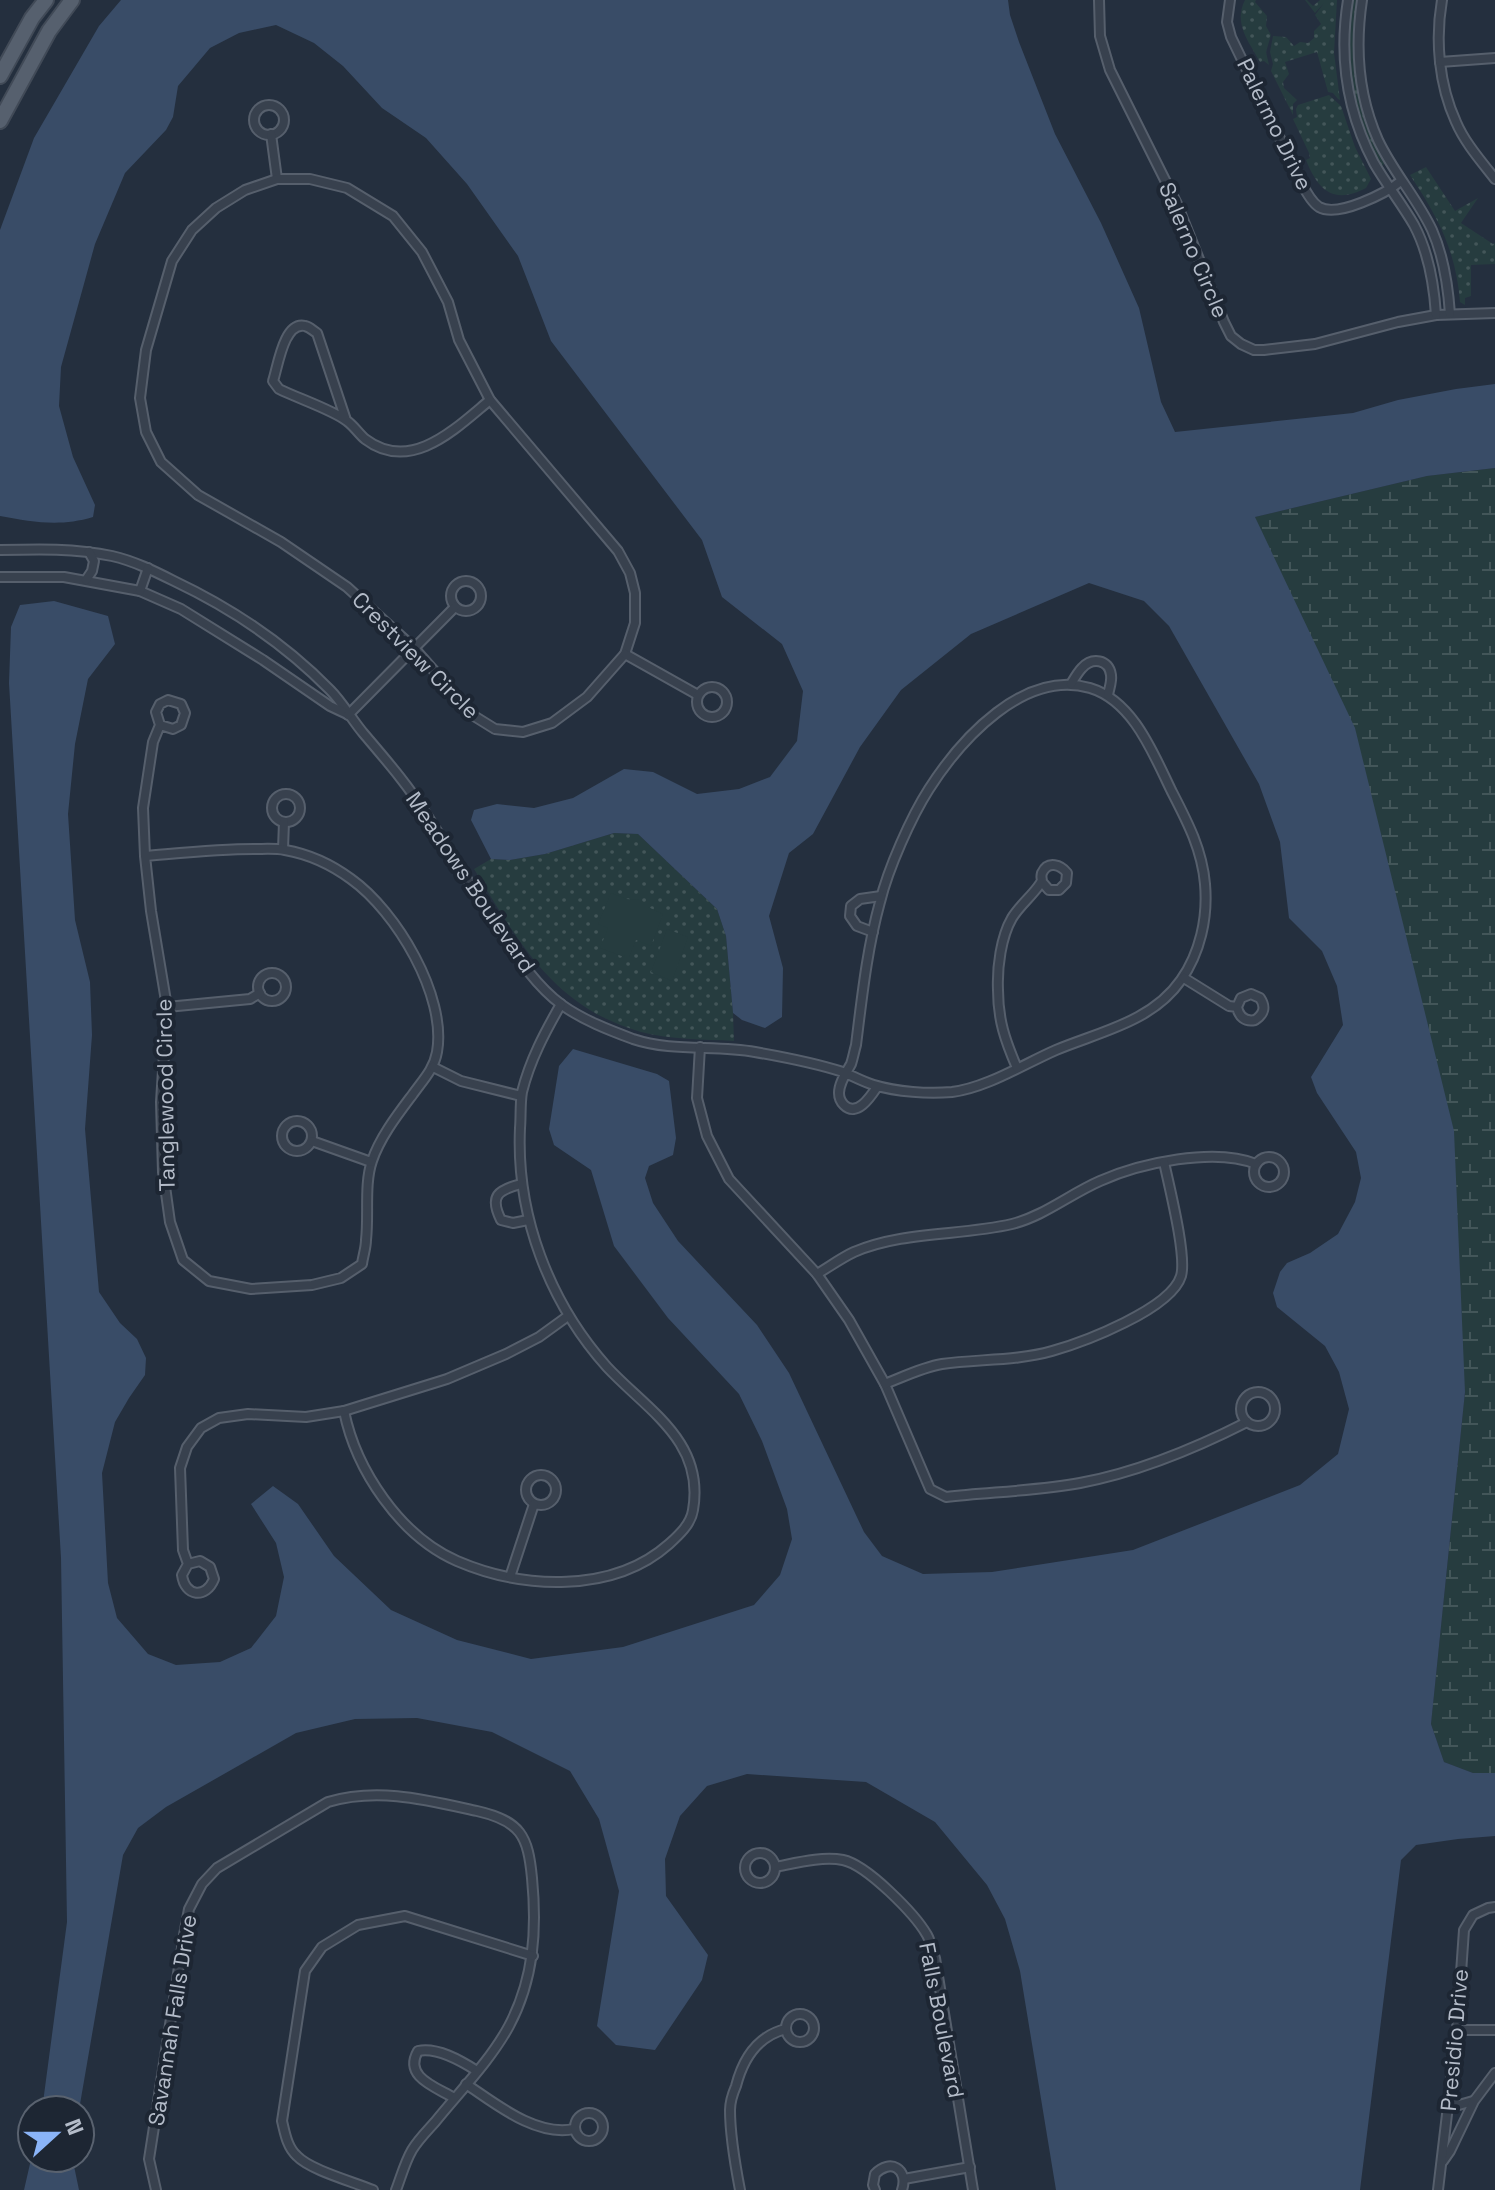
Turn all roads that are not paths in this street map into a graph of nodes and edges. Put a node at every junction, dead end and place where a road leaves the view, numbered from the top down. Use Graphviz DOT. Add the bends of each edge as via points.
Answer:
graph roads {
  1 [pos="46,0"];
  2 [pos="72,0"];
  3 [pos="1099,0"];
  4 [pos="1230,0"];
  5 [pos="1348,0"];
  6 [pos="1362,0"];
  7 [pos="1442,0"];
  8 [pos="1495,58"];
  9 [pos="1440,62"];
  10 [pos="0,76"];
  11 [pos="0,121"];
  12 [pos="271,134"];
  13 [pos="277,179"];
  14 [pos="1495,179"];
  15 [pos="1401,181"];
  16 [pos="1390,189"];
  17 [pos="1495,313"];
  18 [pos="1450,314"];
  19 [pos="1436,315"];
  20 [pos="490,400"];
  21 [pos="346,420"];
  22 [pos="0,550"];
  23 [pos="89,552"];
  24 [pos="148,568"];
  25 [pos="0,577"];
  26 [pos="86,580"];
  27 [pos="140,591"];
  28 [pos="455,607"];
  29 [pos="414,648"];
  30 [pos="625,654"];
  31 [pos="1071,684"];
  32 [pos="698,695"];
  33 [pos="1108,695"];
  34 [pos="348,715"];
  35 [pos="160,725"];
  36 [pos="284,822"];
  37 [pos="283,849"];
  38 [pos="145,856"];
  39 [pos="1042,882"];
  40 [pos="881,896"];
  41 [pos="873,932"];
  42 [pos="1184,978"];
  43 [pos="260,993"];
  44 [pos="561,1004"];
  45 [pos="167,1007"];
  46 [pos="1237,1007"];
  47 [pos="700,1047"];
  48 [pos="433,1067"];
  49 [pos="1017,1068"];
  50 [pos="845,1073"];
  51 [pos="877,1087"];
  52 [pos="521,1096"];
  53 [pos="312,1141"];
  54 [pos="371,1162"];
  55 [pos="1164,1162"];
  56 [pos="1256,1164"];
  57 [pos="521,1184"];
  58 [pos="528,1220"];
  59 [pos="817,1274"];
  60 [pos="568,1316"];
  61 [pos="885,1384"];
  62 [pos="344,1411"];
  63 [pos="1247,1422"];
  64 [pos="534,1504"];
  65 [pos="188,1564"];
  66 [pos="510,1577"];
  67 [pos="775,1867"];
  68 [pos="1495,1907"];
  69 [pos="533,1956"];
  70 [pos="786,2029"];
  71 [pos="1457,2030"];
  72 [pos="1495,2030"];
  73 [pos="477,2071"];
  74 [pos="1495,2073"];
  75 [pos="466,2084"];
  76 [pos="454,2098"];
  77 [pos="1474,2101"];
  78 [pos="1449,2104"];
  79 [pos="574,2129"];
  80 [pos="1442,2161"];
  81 [pos="970,2167"];
  82 [pos="904,2179"];
  83 [pos="156,2190"];
  84 [pos="373,2190"];
  85 [pos="396,2190"];
  86 [pos="740,2190"];
  87 [pos="875,2190"];
  88 [pos="902,2190"];
  89 [pos="973,2190"];
  90 [pos="1438,2190"];
  1 -- 10 [label="main road"];
  2 -- 11 [label="main road"];
  3 -- 19 [label="street, Salerno Circle" via="1100,36 1110,70 1177,204 1235,340 1264,350"];
  4 -- 16 [label="street, Palermo Drive" via="1231,37 1312,200 1333,209"];
  5 -- 16 [label="street" via="1344,54 1350,96 1365,145"];
  6 -- 15 [label="street" via="1357,42 1361,81 1377,137"];
  7 -- 9 [label="street"];
  8 -- 9 [label="street"];
  9 -- 14 [label="street" via="1456,123"];
  12 -- 13 [label="street"];
  13 -- 20 [label="street, Crestview Circle" via="310,179 347,188 393,216 422,252"];
  13 -- 29 [label="street, Crestview Circle" via="216,208 192,230 172,261 146,350 140,398 146,432 161,462 198,495 347,587"];
  15 -- 16 [label="street, Palermo Drive"];
  15 -- 18 [label="street" via="1437,242"];
  16 -- 19 [label="street" via="1422,242"];
  17 -- 18 [label="street, Salerno Circle"];
  18 -- 19 [label="street, Salerno Circle"];
  20 -- 21 [label="street" via="423,449 394,452 367,440"];
  20 -- 30 [label="street, Crestview Circle" via="618,551 630,573 635,623"];
  21 -- 21 [label="street" via="279,389 273,381 287,334 295,327 317,333"];
  22 -- 23 [label="street, Meadows Boulevard"];
  23 -- 24 [label="street, Meadows Boulevard"];
  23 -- 26 [label="street" via="94,561"];
  24 -- 27 [label="street"];
  24 -- 34 [label="street, Meadows Boulevard" via="238,615 310,670"];
  25 -- 26 [label="street, Meadows Boulevard"];
  26 -- 27 [label="street, Meadows Boulevard"];
  27 -- 34 [label="street, Meadows Boulevard" via="181,609"];
  28 -- 29 [label="street"];
  29 -- 30 [label="street, Crestview Circle" via="474,716 495,729 523,732 552,723 587,697"];
  29 -- 34 [label="street"];
  30 -- 32 [label="street"];
  31 -- 33 [label="street"];
  31 -- 33 [label="street" via="1083,666 1100,661 1111,672"];
  31 -- 40 [label="street" via="1016,700 975,731 927,792"];
  33 -- 42 [label="street, Meadows Boulevard" via="1144,737 1202,859 1206,911"];
  34 -- 44 [label="street, Meadows Boulevard" via="423,808 518,958"];
  35 -- 38 [label="street, Tanglewood Circle" via="143,808"];
  36 -- 37 [label="street"];
  37 -- 38 [label="street, Tanglewood Circle"];
  37 -- 48 [label="street, Tanglewood Circle" via="352,879 402,937 430,992 439,1034"];
  38 -- 45 [label="street, Tanglewood Circle"];
  39 -- 49 [label="street" via="1012,918 1002,944 1002,1031"];
  40 -- 41 [label="street"];
  40 -- 41 [label="street" via="851,906 857,926"];
  41 -- 50 [label="street" via="856,1045"];
  42 -- 46 [label="street"];
  42 -- 49 [label="street, Meadows Boulevard" via="1150,1010 1124,1025"];
  43 -- 45 [label="street" via="250,999"];
  44 -- 47 [label="street, Meadows Boulevard" via="641,1042"];
  44 -- 52 [label="street" via="540,1040"];
  45 -- 54 [label="street, Tanglewood Circle" via="161,1102 170,1222 183,1260 209,1281 251,1289 312,1285 341,1278 362,1264"];
  47 -- 50 [label="street, Meadows Boulevard" via="781,1056"];
  47 -- 59 [label="street" via="697,1098 707,1136 729,1179"];
  48 -- 52 [label="street" via="461,1081"];
  48 -- 54 [label="street, Tanglewood Circle"];
  49 -- 51 [label="street, Meadows Boulevard" via="954,1092"];
  50 -- 51 [label="street, Meadows Boulevard"];
  50 -- 51 [label="street" via="839,1092 850,1109 864,1105"];
  52 -- 57 [label="street"];
  53 -- 54 [label="street"];
  55 -- 56 [label="street" via="1213,1157"];
  55 -- 59 [label="street" via="1099,1181 1013,1224 888,1242 854,1252"];
  55 -- 61 [label="street" via="1182,1274 1175,1289 1156,1306 1050,1351 939,1364"];
  57 -- 58 [label="street"];
  57 -- 58 [label="street" via="504,1188 495,1207 501,1220"];
  58 -- 60 [label="street"];
  59 -- 61 [label="street"];
  60 -- 62 [label="street" via="506,1354 447,1379"];
  60 -- 66 [label="street" via="607,1366 674,1432 694,1477 693,1511 678,1536 632,1568 553,1583"];
  61 -- 63 [label="street" via="930,1489 946,1497 1080,1483 1153,1463"];
  62 -- 65 [label="street" via="306,1417 248,1414 219,1418 201,1428 180,1468"];
  62 -- 66 [label="street" via="359,1458 396,1514 456,1560"];
  63 -- 63 [label="street" via="1262,1426 1271,1420 1275,1405 1269,1396 1259,1392 1243,1400 1241,1412"];
  64 -- 66 [label="street"];
  65 -- 65 [label="street" via="182,1575 185,1587 196,1593 208,1590 214,1579 210,1567 200,1561"];
  67 -- 81 [label="street, Falls Boulevard" via="844,1860 866,1871 928,1937"];
  68 -- 71 [label="street, Presidio Drive" via="1473,1915 1464,1930"];
  69 -- 73 [label="street, Savannah Falls Drive" via="508,2027"];
  69 -- 83 [label="street, Savannah Falls Drive" via="536,1916 526,1840 503,1818 486,1813 414,1797 346,1797 328,1802 217,1868 189,1909 184,1935 149,2159"];
  69 -- 84 [label="street" via="405,1916 358,1925 322,1947 305,1971 282,2121 286,2139 296,2156 311,2165"];
  70 -- 86 [label="street" via="758,2043 741,2065 730,2107"];
  71 -- 72 [label="street"];
  71 -- 78 [label="street, Presidio Drive"];
  73 -- 75 [label="street, Savannah Falls Drive"];
  73 -- 76 [label="street" via="429,2049 418,2051 413,2068 418,2077"];
  74 -- 77 [label="street"];
  75 -- 76 [label="street, Savannah Falls Drive"];
  75 -- 79 [label="street" via="532,2124"];
  76 -- 85 [label="street, Savannah Falls Drive" via="411,2151"];
  77 -- 78 [label="street"];
  77 -- 80 [label="street"];
  78 -- 80 [label="street, Presidio Drive"];
  80 -- 90 [label="street, Presidio Drive"];
  81 -- 82 [label="street"];
  81 -- 89 [label="street, Falls Boulevard"];
  82 -- 87 [label="street" via="894,2167 883,2167 875,2174"];
  82 -- 88 [label="street"];
}
